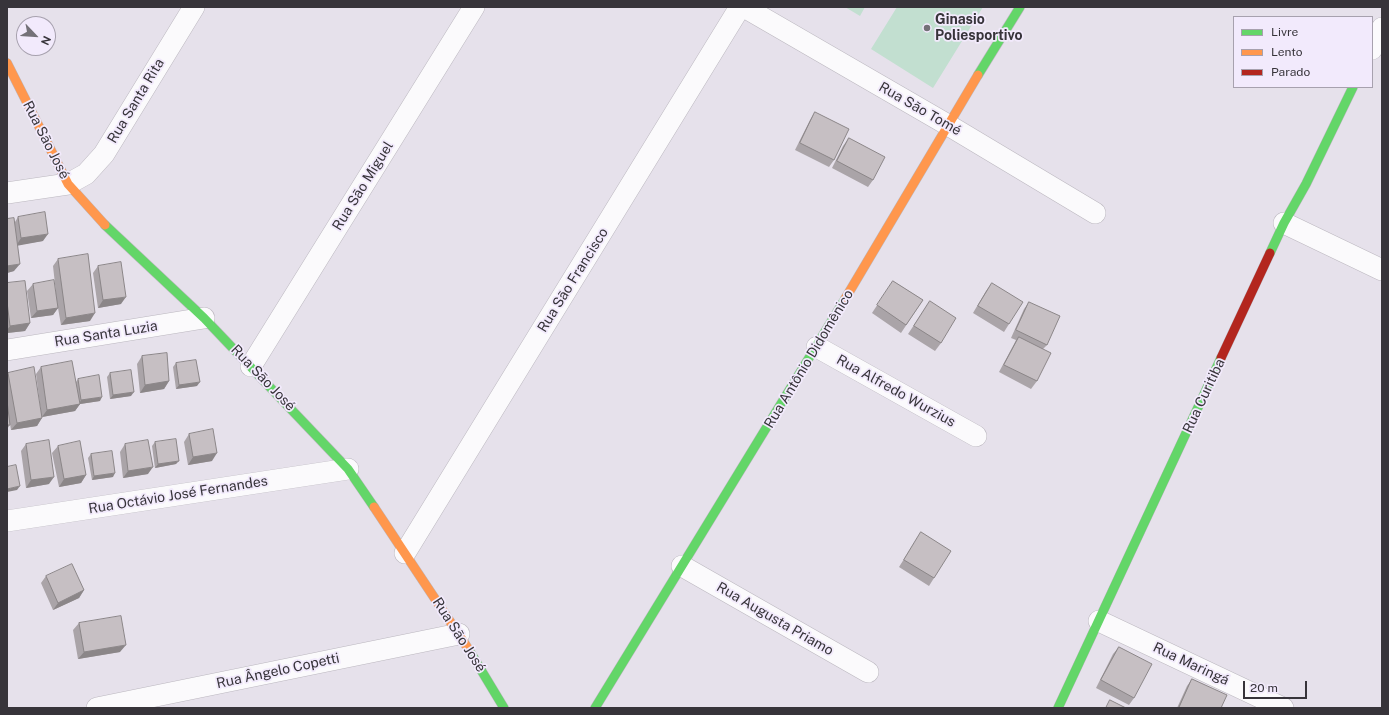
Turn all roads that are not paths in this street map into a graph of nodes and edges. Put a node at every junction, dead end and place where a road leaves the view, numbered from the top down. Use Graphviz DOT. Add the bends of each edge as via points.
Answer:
graph roads {
  1 [pos="194,7"];
  2 [pos="474,7"];
  3 [pos="740,7"];
  4 [pos="744,7"];
  5 [pos="1020,7"];
  6 [pos="1382,28"];
  7 [pos="1373,47"];
  8 [pos="7,64"];
  9 [pos="1353,88"];
  10 [pos="948,125"];
  11 [pos="68,184"];
  12 [pos="7,193"];
  13 [pos="1095,213"];
  14 [pos="1284,224"];
  15 [pos="1382,270"];
  16 [pos="204,318"];
  17 [pos="817,347"];
  18 [pos="7,350"];
  19 [pos="251,366"];
  20 [pos="976,436"];
  21 [pos="348,469"];
  22 [pos="7,520"];
  23 [pos="406,554"];
  24 [pos="682,566"];
  25 [pos="1099,621"];
  26 [pos="459,634"];
  27 [pos="868,672"];
  28 [pos="97,708"];
  29 [pos="504,708"];
  30 [pos="594,708"];
  31 [pos="1058,708"];
  32 [pos="1282,708"];
  1 -- 11 [label="street, Rua Santa Rita" via="104,154 86,174"];
  2 -- 19 [label="street, Rua São Miguel"];
  3 -- 23 [label="street, Rua São Francisco"];
  4 -- 10 [label="street, Rua São Tomé"];
  5 -- 10 [label="street, Rua Antônio Didomênico"];
  6 -- 7 [label="street"];
  8 -- 11 [label="street, Rua São José"];
  9 -- 14 [label="street, Rua Curitiba"];
  10 -- 13 [label="street, Rua São Tomé"];
  10 -- 17 [label="street, Rua Antônio Didomênico"];
  11 -- 12 [label="street"];
  11 -- 16 [label="street, Rua São José" via="103,223"];
  14 -- 15 [label="street"];
  14 -- 25 [label="street, Rua Curitiba"];
  16 -- 18 [label="street, Rua Santa Luzia"];
  16 -- 19 [label="street, Rua São José"];
  17 -- 20 [label="street, Rua Alfredo Wurzius"];
  17 -- 24 [label="street, Rua Antônio Didomênico"];
  19 -- 21 [label="street, Rua São José"];
  21 -- 22 [label="street, Rua Octávio José Fernandes"];
  21 -- 23 [label="street, Rua São José"];
  23 -- 26 [label="street, Rua São José"];
  24 -- 27 [label="street, Rua Augusta Priamo"];
  24 -- 30 [label="street, Rua Antônio Didomênico"];
  25 -- 31 [label="street, Rua Curitiba"];
  25 -- 32 [label="street, Rua Maringá"];
  26 -- 28 [label="street, Rua Ângelo Copetti"];
  26 -- 29 [label="street, Rua São José"];
}
